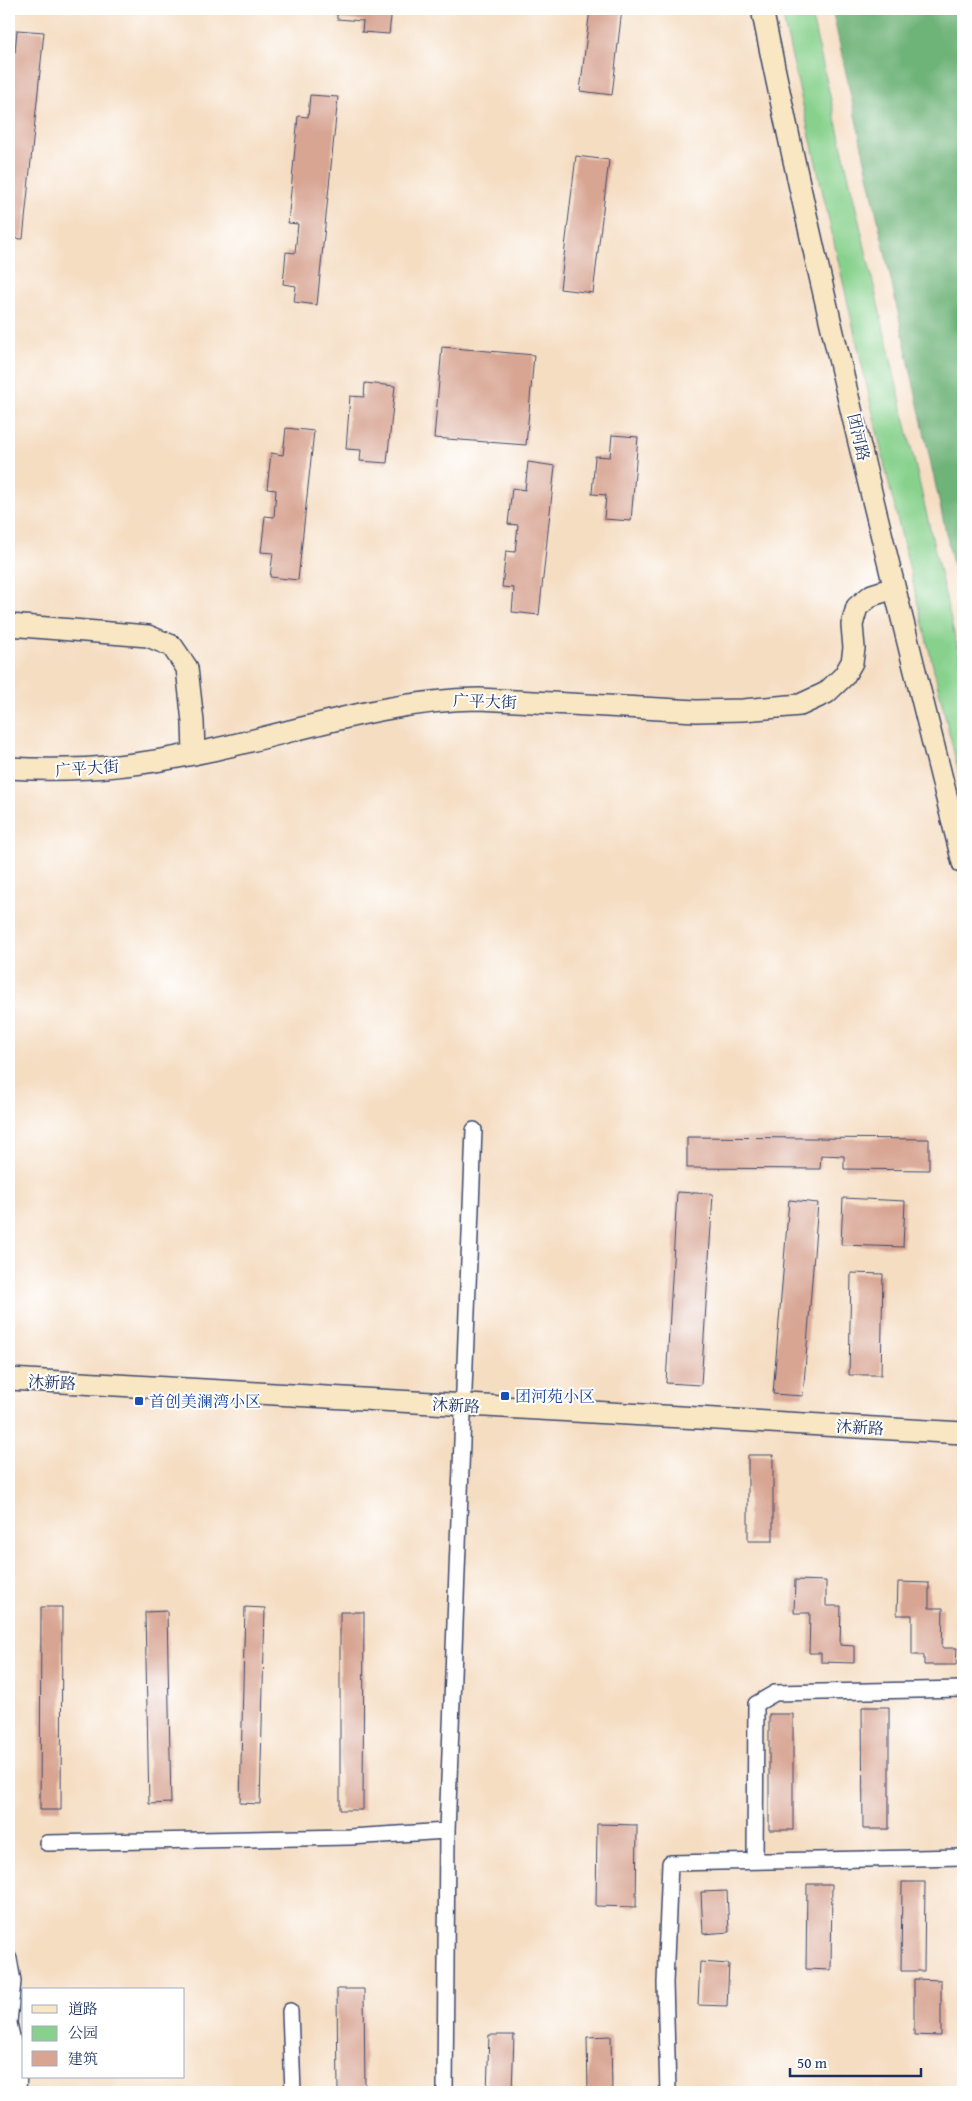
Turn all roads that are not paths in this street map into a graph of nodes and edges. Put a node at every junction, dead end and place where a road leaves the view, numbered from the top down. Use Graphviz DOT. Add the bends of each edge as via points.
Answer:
graph roads {
  1 [pos="762,9"];
  2 [pos="894,588"];
  3 [pos="9,625"];
  4 [pos="194,754"];
  5 [pos="9,768"];
  6 [pos="963,863"];
  7 [pos="474,1130"];
  8 [pos="9,1380"];
  9 [pos="464,1406"];
  10 [pos="963,1433"];
  11 [pos="963,1689"];
  12 [pos="447,1831"];
  13 [pos="46,1844"];
  14 [pos="963,1857"];
  15 [pos="755,1861"];
  16 [pos="9,1959"];
  17 [pos="290,2012"];
  18 [pos="9,2023"];
  19 [pos="18,2092"];
  20 [pos="293,2092"];
  21 [pos="445,2092"];
  22 [pos="668,2092"];
  1 -- 2 [label="street, 团河路" via="783,113"];
  2 -- 4 [label="street, 广平大街" via="872,595 857,607 852,625 852,662 844,676 826,693 800,705 696,711 449,699 352,715"];
  2 -- 6 [label="street, 团河路"];
  3 -- 4 [label="street" via="148,636 172,646 187,668"];
  4 -- 5 [label="street, 广平大街" via="87,769"];
  7 -- 9 [label="street"];
  8 -- 9 [label="street, 沐新路"];
  9 -- 10 [label="street, 沐新路"];
  9 -- 12 [label="street"];
  11 -- 15 [label="street" via="776,1693 756,1704"];
  12 -- 13 [label="street" via="350,1837"];
  12 -- 21 [label="street"];
  14 -- 15 [label="street"];
  15 -- 22 [label="street" via="670,1863 665,1984"];
  16 -- 18 [label="street" via="13,1981"];
  17 -- 20 [label="street"];
  18 -- 19 [label="street" via="19,2069"];
}
